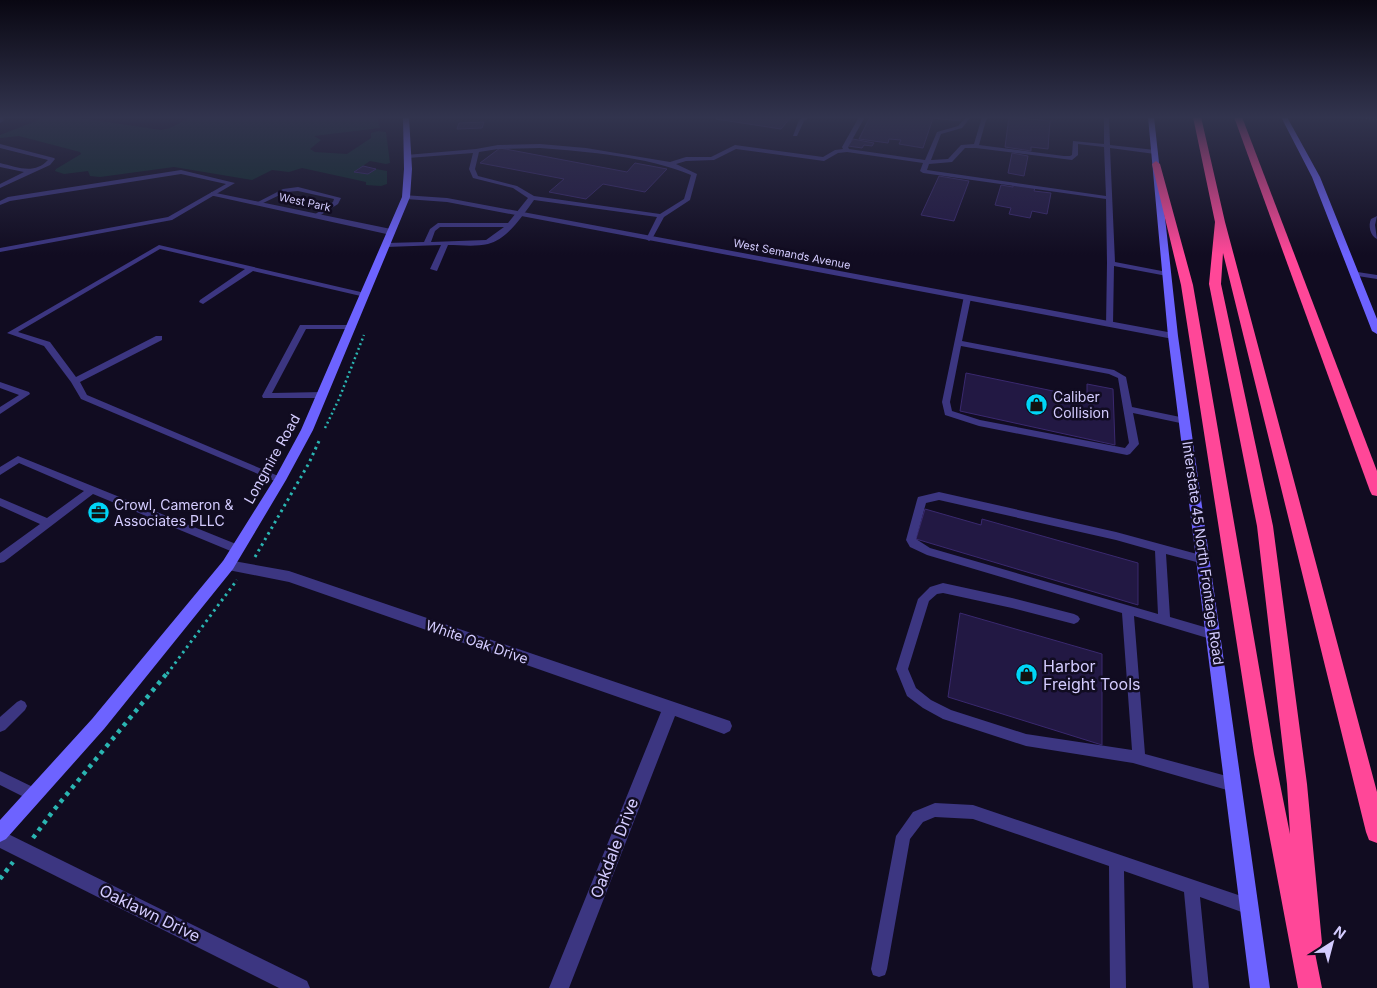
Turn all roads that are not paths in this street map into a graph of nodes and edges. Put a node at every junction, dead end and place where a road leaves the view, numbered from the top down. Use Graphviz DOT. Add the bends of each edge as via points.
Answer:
graph roads {
  1 [pos="49,163"];
  2 [pos="408,163"];
  3 [pos="473,163"];
  4 [pos="665,163"];
  5 [pos="928,163"];
  6 [pos="1108,163"];
  7 [pos="1156,163"];
  8 [pos="1156,163"];
  9 [pos="1207,163"];
  10 [pos="1256,163"];
  11 [pos="1308,163"];
  12 [pos="670,164"];
  13 [pos="0,166"];
  14 [pos="30,172"];
  15 [pos="0,186"];
  16 [pos="214,194"];
  17 [pos="406,196"];
  18 [pos="532,198"];
  19 [pos="1109,198"];
  20 [pos="0,203"];
  21 [pos="259,203"];
  22 [pos="521,214"];
  23 [pos="316,216"];
  24 [pos="661,216"];
  25 [pos="1377,218"];
  26 [pos="1220,222"];
  27 [pos="509,225"];
  28 [pos="388,238"];
  29 [pos="1377,238"];
  30 [pos="649,239"];
  31 [pos="445,243"];
  32 [pos="427,244"];
  33 [pos="0,250"];
  34 [pos="1111,263"];
  35 [pos="252,268"];
  36 [pos="434,269"];
  37 [pos="1354,273"];
  38 [pos="1167,274"];
  39 [pos="1377,277"];
  40 [pos="365,295"];
  41 [pos="967,298"];
  42 [pos="203,302"];
  43 [pos="1373,313"];
  44 [pos="1109,324"];
  45 [pos="352,326"];
  46 [pos="1377,331"];
  47 [pos="1174,336"];
  48 [pos="159,338"];
  49 [pos="958,343"];
  50 [pos="75,381"];
  51 [pos="0,385"];
  52 [pos="323,395"];
  53 [pos="1128,409"];
  54 [pos="0,411"];
  55 [pos="1185,421"];
  56 [pos="0,472"];
  57 [pos="280,480"];
  58 [pos="92,490"];
  59 [pos="1377,492"];
  60 [pos="0,502"];
  61 [pos="48,523"];
  62 [pos="1160,548"];
  63 [pos="238,550"];
  64 [pos="0,559"];
  65 [pos="1204,560"];
  66 [pos="228,565"];
  67 [pos="1128,611"];
  68 [pos="1074,619"];
  69 [pos="1164,621"];
  70 [pos="1214,635"];
  71 [pos="21,706"];
  72 [pos="670,708"];
  73 [pos="0,726"];
  74 [pos="724,726"];
  75 [pos="1139,759"];
  76 [pos="0,778"];
  77 [pos="1234,785"];
  78 [pos="34,795"];
  79 [pos="1377,832"];
  80 [pos="0,833"];
  81 [pos="0,838"];
  82 [pos="1116,860"];
  83 [pos="1192,886"];
  84 [pos="1250,907"];
  85 [pos="879,969"];
  86 [pos="300,988"];
  87 [pos="559,988"];
  88 [pos="1118,988"];
  89 [pos="1201,988"];
  90 [pos="1260,988"];
  91 [pos="1312,988"];
  1 -- 14 [label="lane"];
  2 -- 17 [label="main road, Longmire Road"];
  3 -- 18 [label="lane" via="475,176 515,187"];
  4 -- 12 [label="lane"];
  5 -- 19 [label="lane" via="924,171"];
  6 -- 19 [label="lane"];
  7 -- 38 [label="main road, Interstate 45 North Frontage Road"];
  8 -- 91 [label="highway" via="1187,285 1264,754"];
  9 -- 26 [label="highway"];
  10 -- 59 [label="highway"];
  11 -- 37 [label="main road"];
  12 -- 24 [label="lane" via="694,174 687,200"];
  13 -- 14 [label="lane"];
  14 -- 15 [label="lane"];
  16 -- 20 [label="lane" via="232,183 181,172 8,199"];
  16 -- 21 [label="street, West Park"];
  16 -- 33 [label="lane" via="170,219"];
  17 -- 22 [label="street, West Semands Avenue" via="436,198"];
  17 -- 28 [label="main road, Longmire Road"];
  18 -- 22 [label="lane"];
  18 -- 24 [label="lane"];
  19 -- 34 [label="lane"];
  21 -- 23 [label="street, West Park"];
  21 -- 23 [label="lane" via="285,190 298,189 338,198 336,203"];
  22 -- 27 [label="lane"];
  22 -- 30 [label="street, West Semands Avenue"];
  23 -- 28 [label="street, West Park"];
  24 -- 30 [label="lane"];
  25 -- 29 [label="lane" via="1372,225"];
  26 -- 79 [label="highway"];
  26 -- 91 [label="highway" via="1215,284 1265,526 1297,784"];
  27 -- 31 [label="lane" via="487,242"];
  27 -- 32 [label="lane" via="438,225 432,230"];
  28 -- 32 [label="lane"];
  28 -- 40 [label="main road, Longmire Road"];
  30 -- 41 [label="street, West Semands Avenue"];
  31 -- 32 [label="lane"];
  31 -- 36 [label="lane"];
  34 -- 38 [label="lane"];
  34 -- 44 [label="lane"];
  35 -- 40 [label="lane"];
  35 -- 42 [label="lane"];
  35 -- 50 [label="lane" via="159,247 11,333 47,344"];
  37 -- 39 [label="lane"];
  37 -- 43 [label="main road"];
  38 -- 47 [label="main road, Interstate 45 North Frontage Road"];
  40 -- 45 [label="main road, Longmire Road"];
  41 -- 44 [label="street, West Semands Avenue"];
  41 -- 49 [label="lane"];
  43 -- 46 [label="main road"];
  44 -- 47 [label="street, West Semands Avenue"];
  45 -- 52 [label="main road, Longmire Road"];
  45 -- 52 [label="lane" via="303,327 266,396"];
  47 -- 55 [label="main road, Interstate 45 North Frontage Road"];
  48 -- 50 [label="lane"];
  49 -- 53 [label="lane" via="1111,372 1122,377"];
  49 -- 53 [label="lane" via="946,402 948,413 956,417 1128,452 1134,444"];
  50 -- 57 [label="lane" via="84,397"];
  51 -- 54 [label="lane" via="26,394"];
  52 -- 57 [label="main road, Longmire Road"];
  53 -- 55 [label="lane"];
  55 -- 65 [label="main road, Interstate 45 North Frontage Road"];
  56 -- 58 [label="lane" via="18,460"];
  57 -- 63 [label="main road, Longmire Road"];
  58 -- 61 [label="lane"];
  58 -- 63 [label="lane"];
  60 -- 61 [label="lane"];
  61 -- 64 [label="lane"];
  62 -- 65 [label="lane"];
  62 -- 67 [label="lane" via="939,496 922,500 911,540 914,544 927,551"];
  62 -- 69 [label="lane"];
  63 -- 66 [label="main road, Longmire Road"];
  65 -- 70 [label="main road, Interstate 45 North Frontage Road"];
  66 -- 72 [label="street, White Oak Drive" via="289,577"];
  66 -- 78 [label="main road, Longmire Road" via="111,709"];
  67 -- 69 [label="lane"];
  67 -- 75 [label="lane"];
  68 -- 75 [label="lane" via="943,588 934,590 924,599 902,669 911,692 948,715 1026,740"];
  69 -- 70 [label="lane"];
  70 -- 77 [label="main road, Interstate 45 North Frontage Road"];
  71 -- 73 [label="lane"];
  72 -- 74 [label="street, White Oak Drive"];
  72 -- 87 [label="street, Oakdale Drive"];
  75 -- 77 [label="lane"];
  76 -- 78 [label="lane"];
  77 -- 84 [label="main road, Interstate 45 North Frontage Road"];
  78 -- 80 [label="main road, Longmire Road"];
  81 -- 86 [label="street, Oaklawn Drive"];
  82 -- 83 [label="lane"];
  82 -- 85 [label="lane" via="973,812 935,810 918,817 903,836"];
  82 -- 88 [label="lane"];
  83 -- 84 [label="lane"];
  83 -- 89 [label="lane"];
  84 -- 90 [label="main road, Interstate 45 North Frontage Road"];
}
